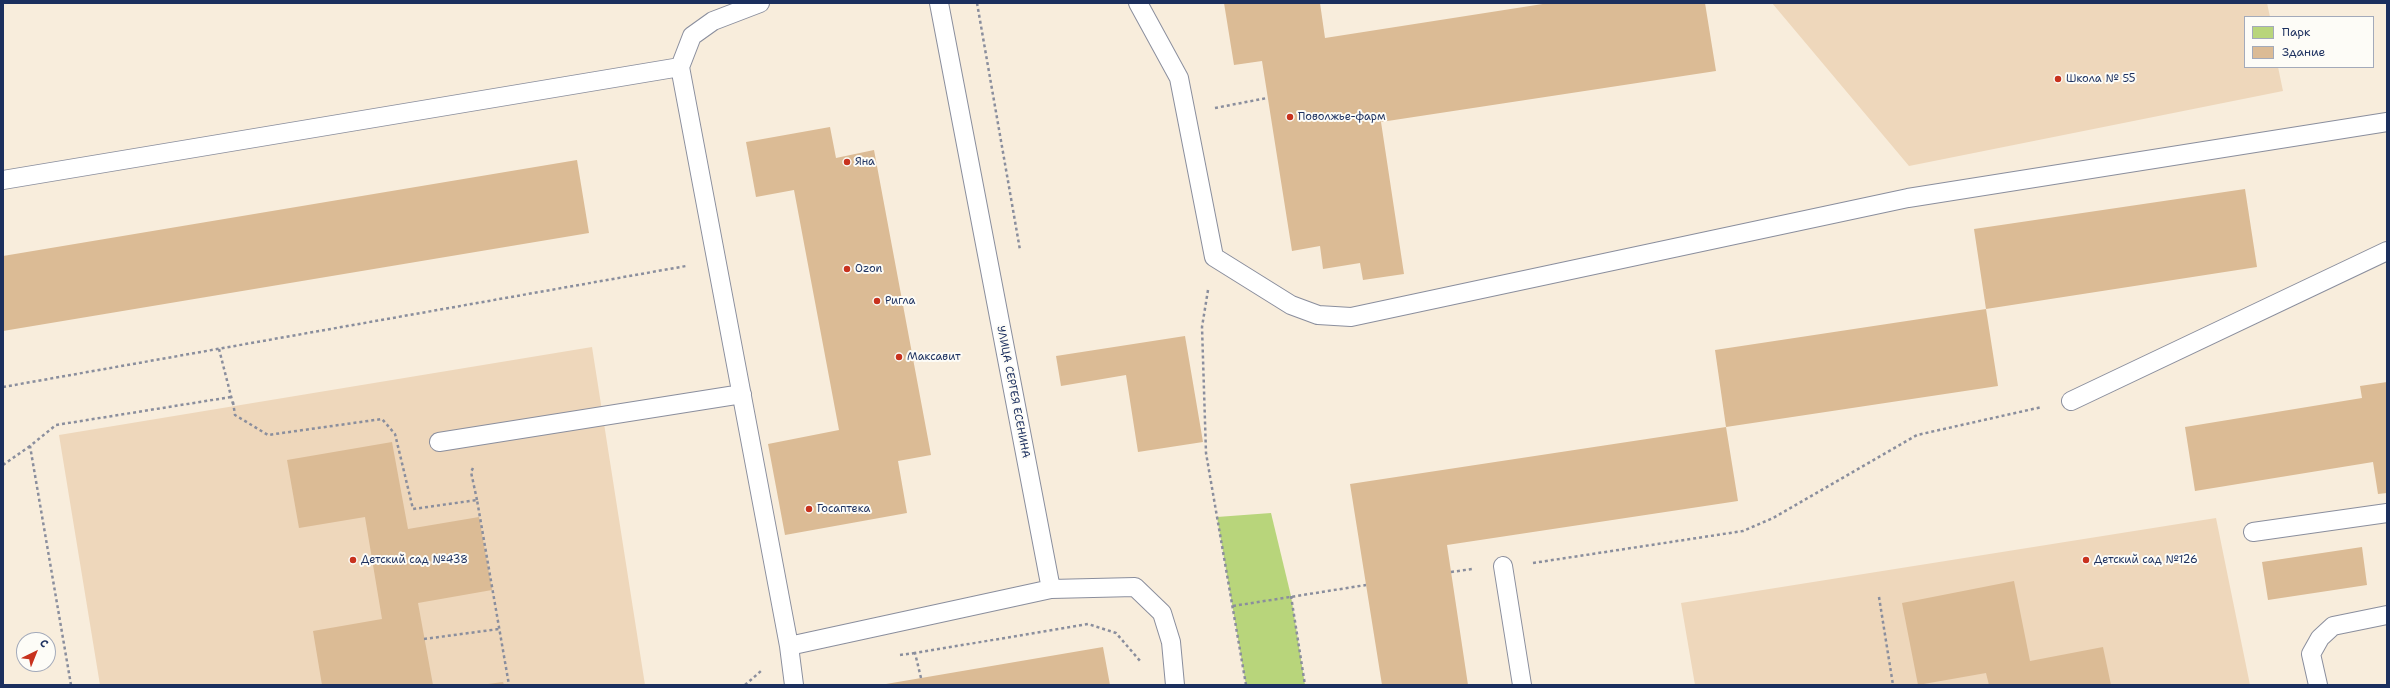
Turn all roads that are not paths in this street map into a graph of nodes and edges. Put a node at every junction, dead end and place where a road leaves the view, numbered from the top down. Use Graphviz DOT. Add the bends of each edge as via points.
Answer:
graph roads {
  1 [pos="760,3"];
  2 [pos="939,3"];
  3 [pos="1138,3"];
  4 [pos="680,67"];
  5 [pos="2387,122"];
  6 [pos="3,180"];
  7 [pos="2387,251"];
  8 [pos="742,394"];
  9 [pos="2071,401"];
  10 [pos="439,442"];
  11 [pos="2387,513"];
  12 [pos="2253,532"];
  13 [pos="1503,566"];
  14 [pos="1051,589"];
  15 [pos="2387,615"];
  16 [pos="789,646"];
  17 [pos="794,685"];
  18 [pos="1175,685"];
  19 [pos="1522,685"];
  20 [pos="2318,685"];
  1 -- 4 [label="lane" via="713,21 692,36"];
  2 -- 14 [label="lane, УЛИЦА СЕРГЕЯ ЕСЕНИНА"];
  3 -- 5 [label="lane" via="1179,78 1214,257 1291,305 1318,315 1351,317 1908,198"];
  4 -- 6 [label="lane"];
  4 -- 8 [label="lane"];
  7 -- 9 [label="lane"];
  8 -- 10 [label="lane"];
  8 -- 16 [label="lane"];
  11 -- 12 [label="lane"];
  13 -- 19 [label="lane"];
  14 -- 16 [label="lane"];
  14 -- 18 [label="lane" via="1135,587 1162,612 1172,642"];
  15 -- 20 [label="lane" via="2333,626 2320,638 2311,654"];
  16 -- 17 [label="lane"];
}
